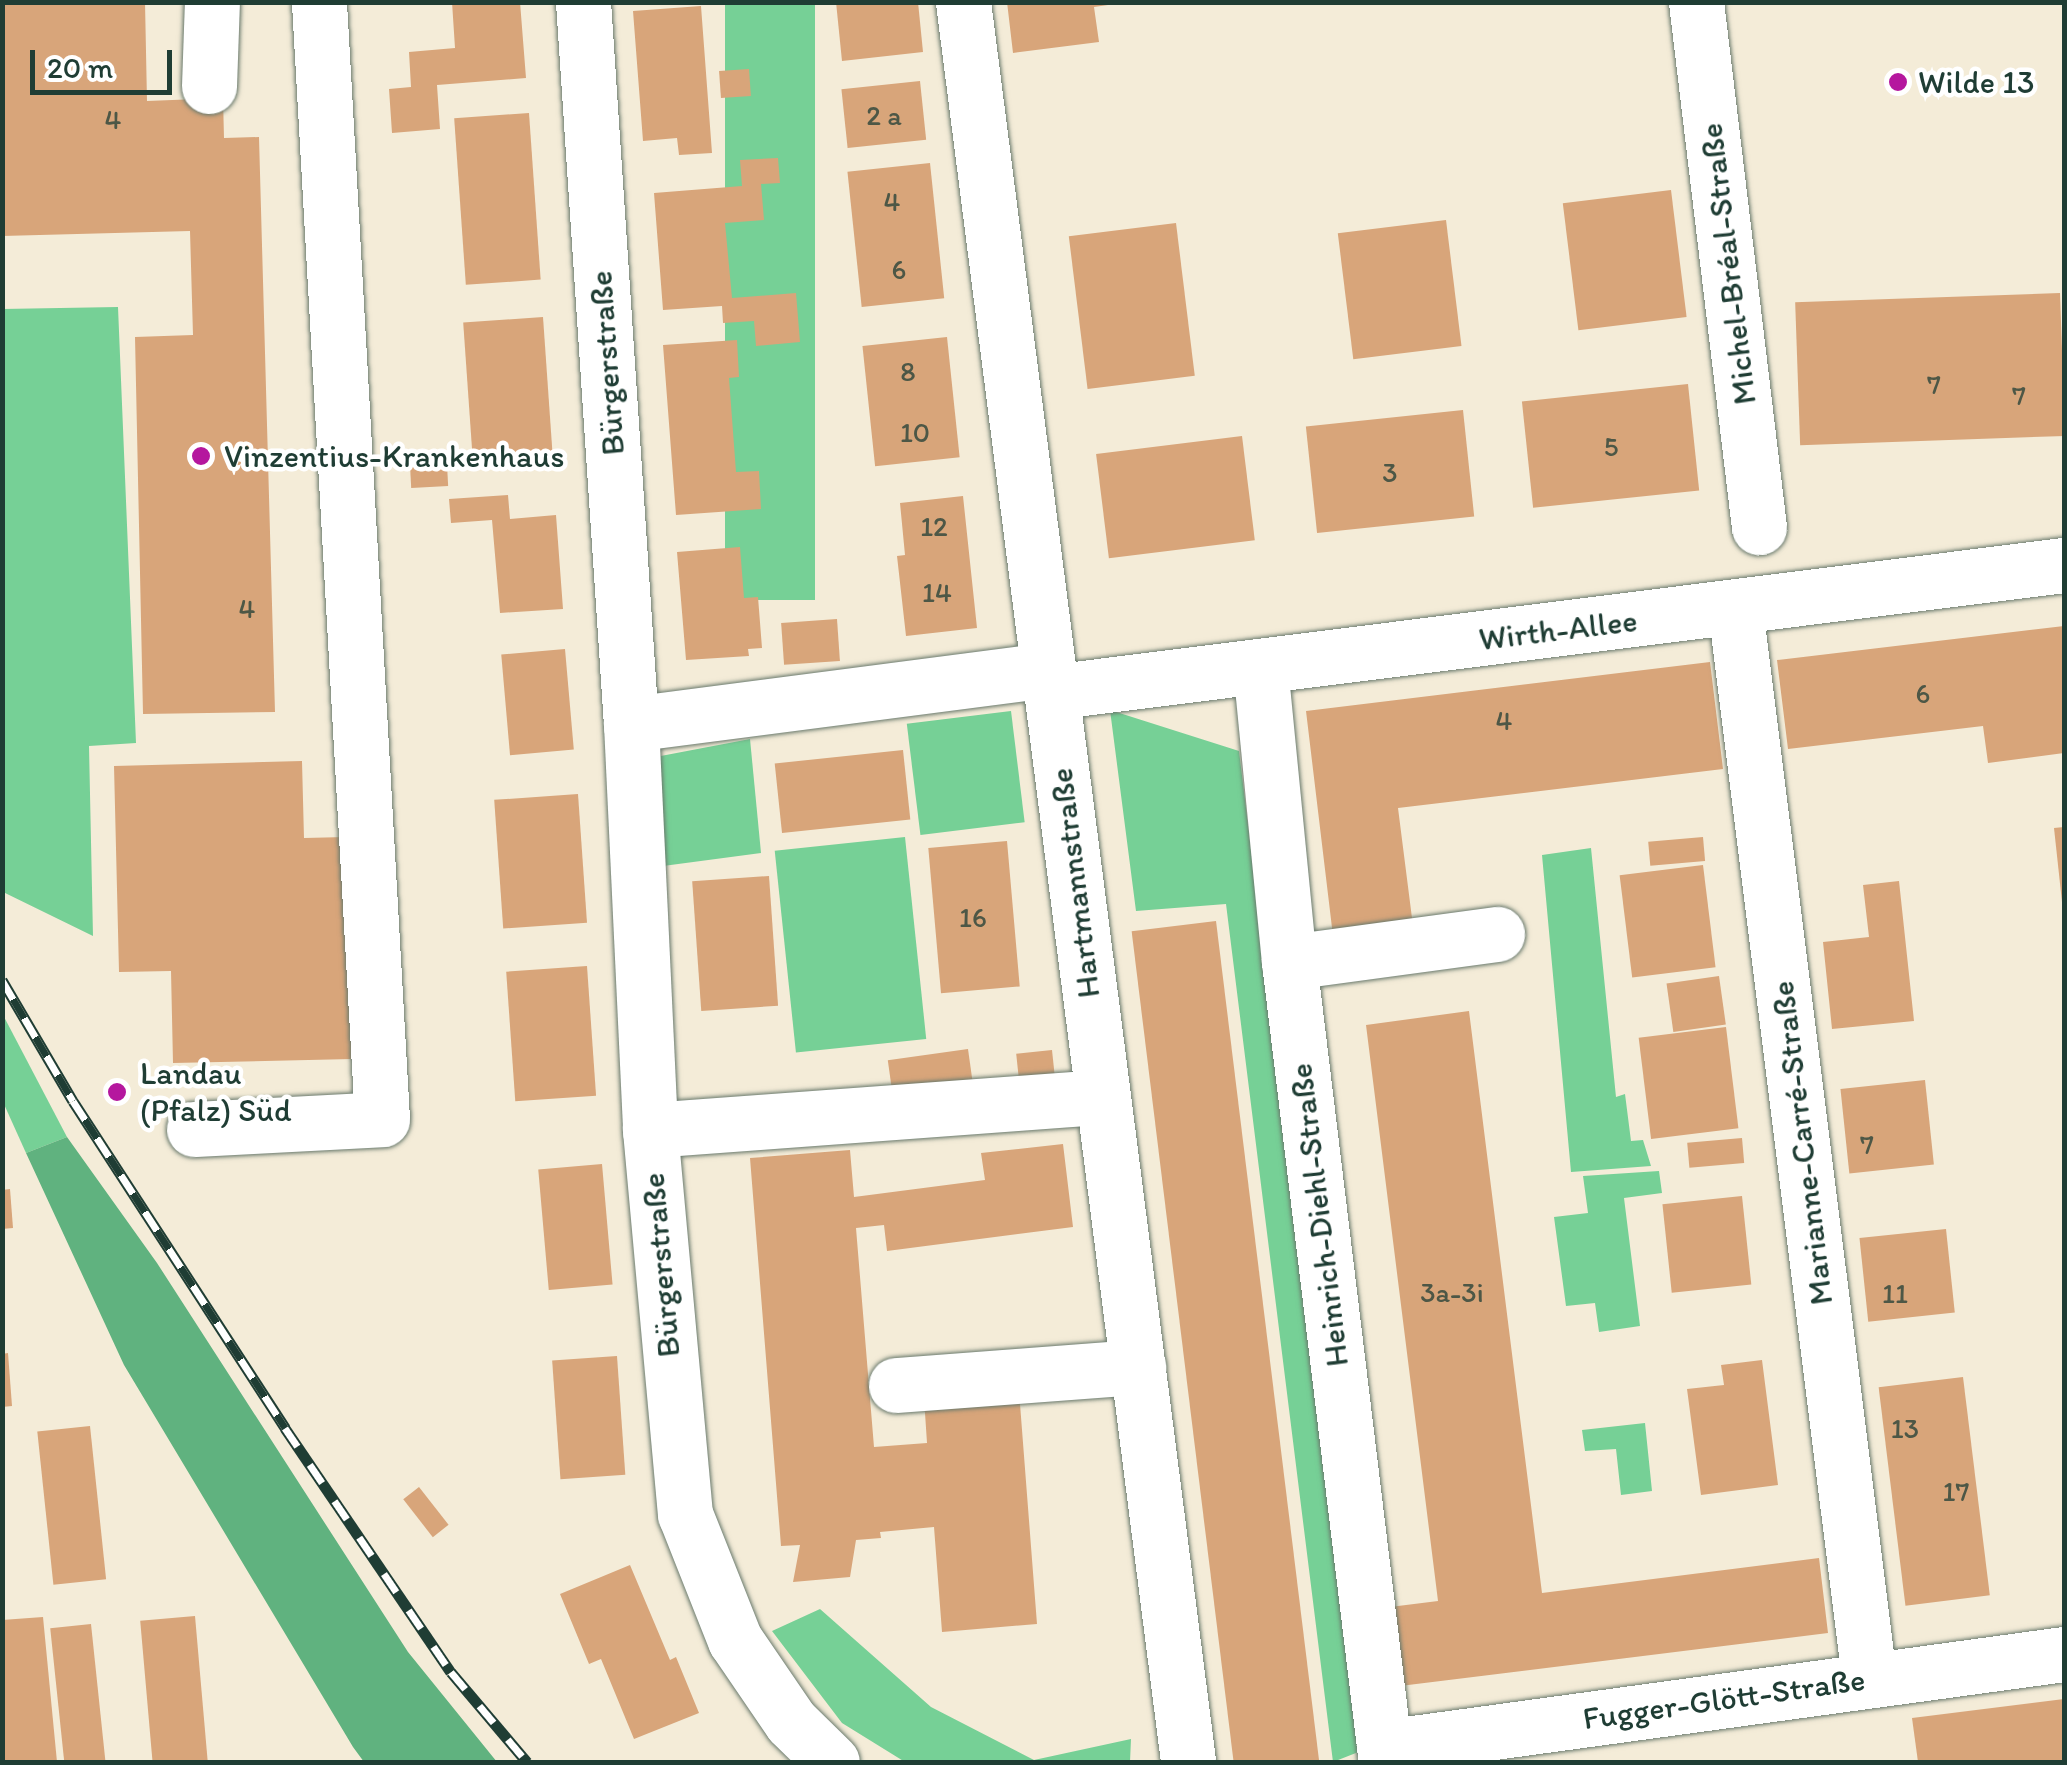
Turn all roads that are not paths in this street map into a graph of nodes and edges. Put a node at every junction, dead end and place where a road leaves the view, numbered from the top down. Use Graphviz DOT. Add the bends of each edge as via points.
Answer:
graph roads {
  1 [pos="212,2"];
  2 [pos="320,2"];
  3 [pos="582,2"];
  4 [pos="962,2"];
  5 [pos="1696,2"];
  6 [pos="209,86"];
  7 [pos="1759,526"];
  8 [pos="2064,565"];
  9 [pos="1735,608"];
  10 [pos="1260,666"];
  11 [pos="1050,681"];
  12 [pos="631,724"];
  13 [pos="1497,934"];
  14 [pos="1289,962"];
  15 [pos="1101,1098"];
  16 [pos="194,1129"];
  17 [pos="650,1130"];
  18 [pos="1138,1367"];
  19 [pos="896,1384"];
  20 [pos="2064,1654"];
  21 [pos="1869,1678"];
  22 [pos="1385,1754"];
  23 [pos="832,1762"];
  24 [pos="1188,1762"];
  1 -- 6 [label="street"];
  2 -- 16 [label="street" via="382,1119"];
  3 -- 12 [label="street, Bürgerstraße"];
  4 -- 11 [label="street, Hartmannstraße"];
  5 -- 7 [label="street, Michel-Bréal-Straße"];
  8 -- 9 [label="street, Wirth-Allee"];
  9 -- 10 [label="street, Wirth-Allee"];
  9 -- 21 [label="street, Marianne-Carré-Straße"];
  10 -- 11 [label="street, Wirth-Allee"];
  10 -- 14 [label="street, Heinrich-Diehl-Straße"];
  11 -- 12 [label="street"];
  11 -- 15 [label="street, Hartmannstraße"];
  12 -- 17 [label="street, Bürgerstraße"];
  13 -- 14 [label="street"];
  14 -- 22 [label="street, Heinrich-Diehl-Straße"];
  15 -- 17 [label="street"];
  15 -- 18 [label="street, Hartmannstraße"];
  17 -- 23 [label="street, Bürgerstraße" via="684,1514 735,1640 791,1722"];
  18 -- 19 [label="street"];
  18 -- 24 [label="street, Hartmannstraße"];
  20 -- 21 [label="street, Fugger-Glött-Straße"];
  21 -- 22 [label="street, Fugger-Glött-Straße"];
}
